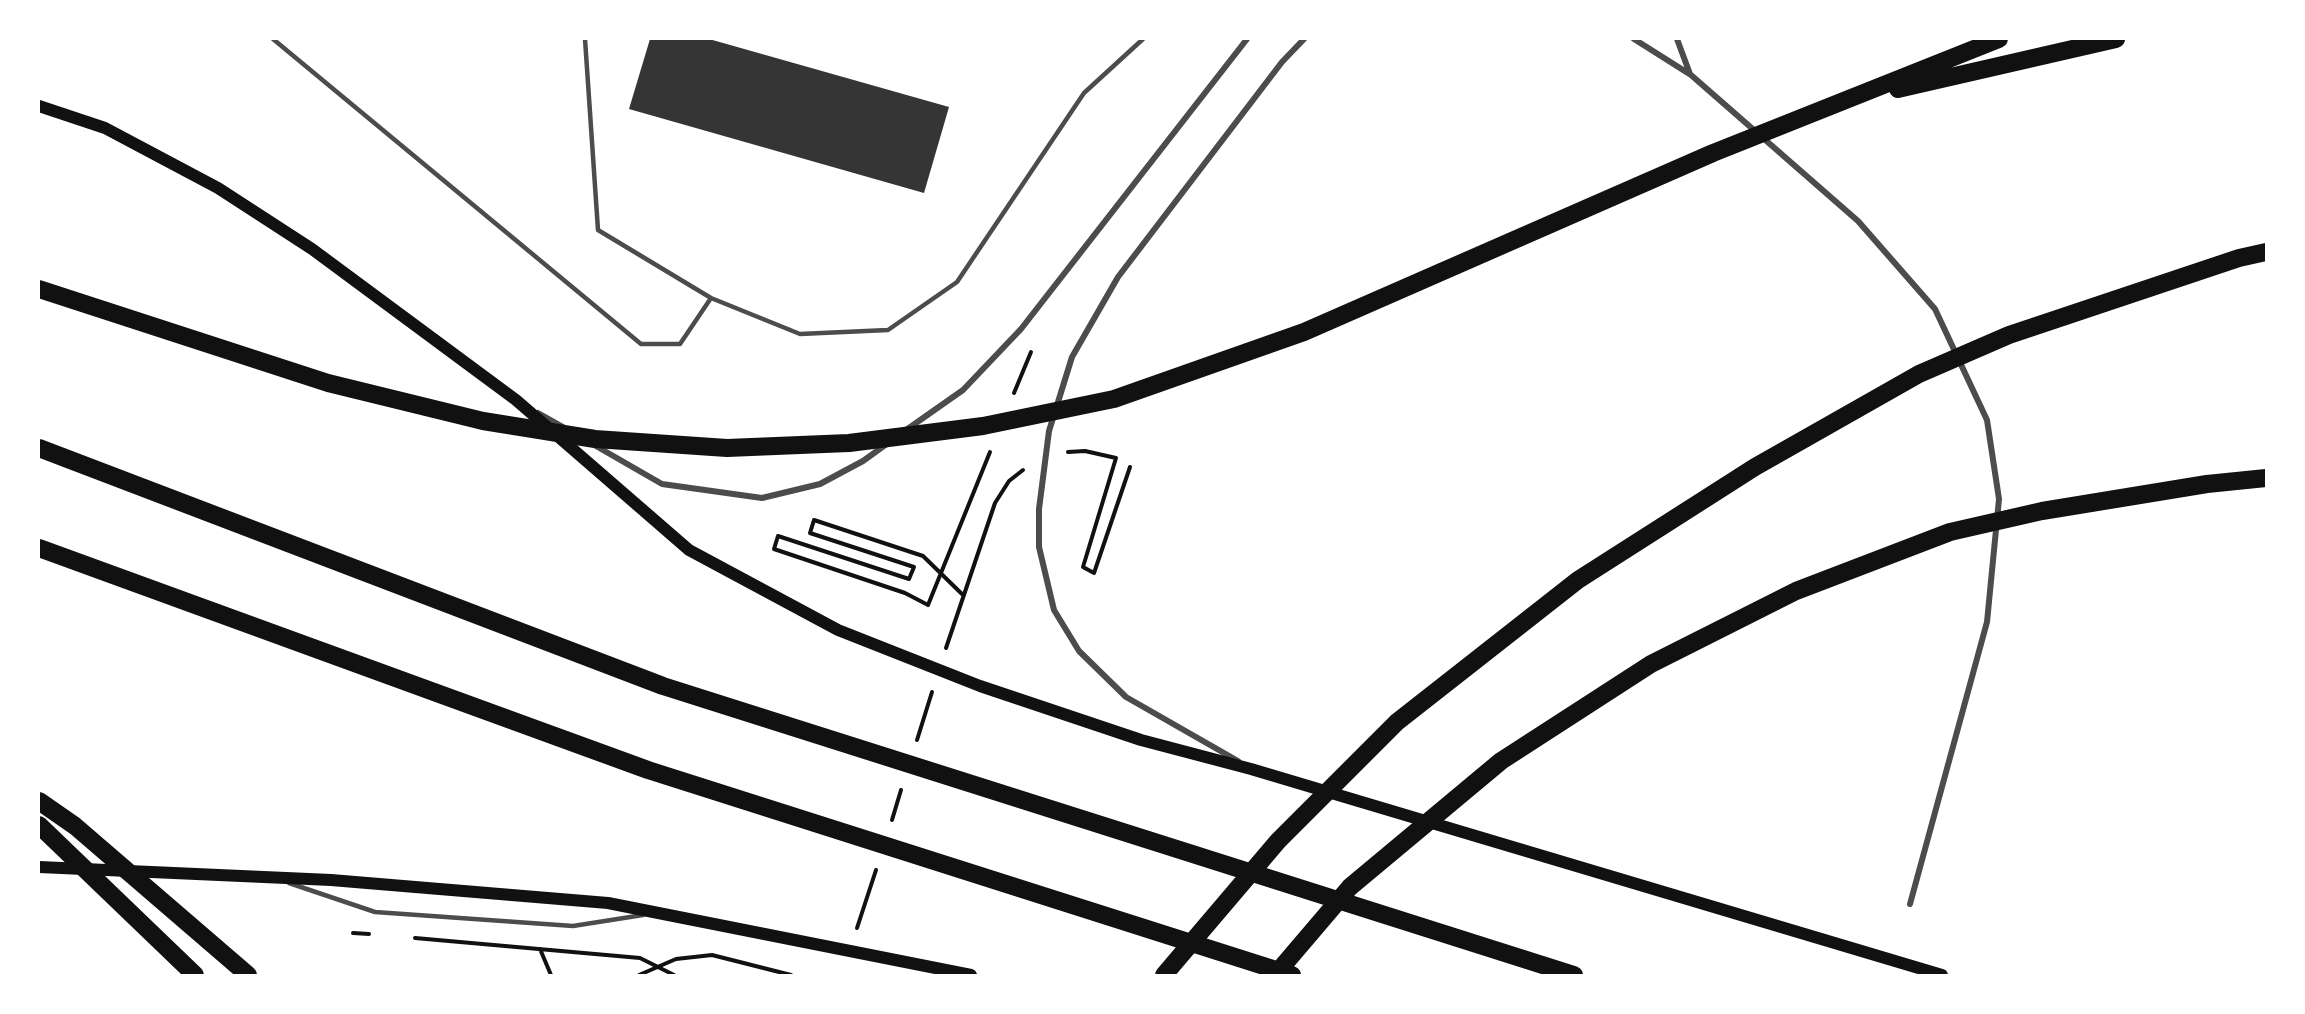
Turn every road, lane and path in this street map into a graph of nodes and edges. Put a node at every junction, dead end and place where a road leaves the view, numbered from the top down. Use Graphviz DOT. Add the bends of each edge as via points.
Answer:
graph roads {
  1 [pos="273,39"];
  2 [pos="585,39"];
  3 [pos="1143,39"];
  4 [pos="1247,39"];
  5 [pos="1304,39"];
  6 [pos="1634,39"];
  7 [pos="1677,39"];
  8 [pos="1999,39"];
  9 [pos="2116,39"];
  10 [pos="1690,75"];
  11 [pos="1841,102"];
  12 [pos="39,106"];
  13 [pos="2266,252"];
  14 [pos="39,289"];
  15 [pos="711,298"];
  16 [pos="1032,349"];
  17 [pos="516,400"];
  18 [pos="1010,402"];
  19 [pos="993,445"];
  20 [pos="39,448"];
  21 [pos="1060,452"];
  22 [pos="1130,467"];
  23 [pos="1024,469"];
  24 [pos="2266,478"];
  25 [pos="39,548"];
  26 [pos="963,595"];
  27 [pos="945,651"];
  28 [pos="934,685"];
  29 [pos="913,752"];
  30 [pos="1251,769"];
  31 [pos="903,785"];
  32 [pos="39,801"];
  33 [pos="39,825"];
  34 [pos="889,830"];
  35 [pos="878,863"];
  36 [pos="39,867"];
  37 [pos="272,877"];
  38 [pos="1910,904"];
  39 [pos="657,913"];
  40 [pos="857,930"];
  41 [pos="353,933"];
  42 [pos="377,935"];
  43 [pos="412,938"];
  44 [pos="540,949"];
  45 [pos="193,973"];
  46 [pos="780,973"];
  47 [pos="1937,974"];
  48 [pos="248,975"];
  49 [pos="551,975"];
  50 [pos="639,975"];
  51 [pos="674,975"];
  52 [pos="790,975"];
  53 [pos="971,975"];
  54 [pos="1164,975"];
  55 [pos="1275,975"];
  56 [pos="1292,975"];
  57 [pos="1574,975"];
  1 -- 15 [label="lane" via="641,344 680,344"];
  2 -- 15 [label="lane" via="598,230"];
  3 -- 15 [label="lane" via="1084,93 957,282 888,330 800,334"];
  4 -- 17 [label="street" via="1021,329 963,390 863,461 820,484 762,498 662,484"];
  5 -- 30 [label="street" via="1282,62 1118,277 1072,357 1049,430 1039,509 1039,547 1054,610 1079,651 1126,697"];
  6 -- 10 [label="street"];
  7 -- 10 [label="street"];
  8 -- 11 [label="highway"];
  9 -- 11 [label="highway"];
  10 -- 38 [label="street" via="1858,221 1935,309 1986,420 1999,499 1988,622"];
  11 -- 14 [label="highway" via="1713,153 1304,332 1114,399 972,428 849,443 728,448 595,439 483,421 328,383"];
  12 -- 17 [label="main road" via="105,128 218,188 312,249"];
  13 -- 54 [label="highway" via="2009,335 1919,374 1755,467 1578,580 1397,722 1278,841"];
  16 -- 18 [label="path"];
  17 -- 30 [label="main road" via="689,550 838,630 980,686 1130,737"];
  19 -- 26 [label="path" via="928,605 905,593 774,549 778,536 909,579 914,567 810,533 814,520 923,556"];
  20 -- 57 [label="highway" via="663,686"];
  21 -- 22 [label="path" via="1085,451 1116,458 1083,567 1094,573"];
  23 -- 26 [label="path" via="1009,481 995,503"];
  24 -- 55 [label="highway" via="2042,511 1950,532 1796,591 1651,664 1501,760 1350,887"];
  25 -- 56 [label="highway" via="648,770"];
  26 -- 27 [label="path"];
  28 -- 29 [label="path"];
  30 -- 47 [label="main road"];
  31 -- 34 [label="path"];
  32 -- 48 [label="highway" via="75,826"];
  33 -- 45 [label="highway"];
  35 -- 40 [label="path"];
  36 -- 37 [label="main road"];
  37 -- 39 [label="main road" via="608,903"];
  37 -- 39 [label="lane" via="375,912 573,926"];
  39 -- 53 [label="main road"];
  41 -- 42 [label="path"];
  43 -- 44 [label="path"];
  44 -- 49 [label="path"];
  44 -- 51 [label="path" via="640,958"];
  46 -- 50 [label="path" via="712,955 676,959"];
  46 -- 52 [label="path"];
}
